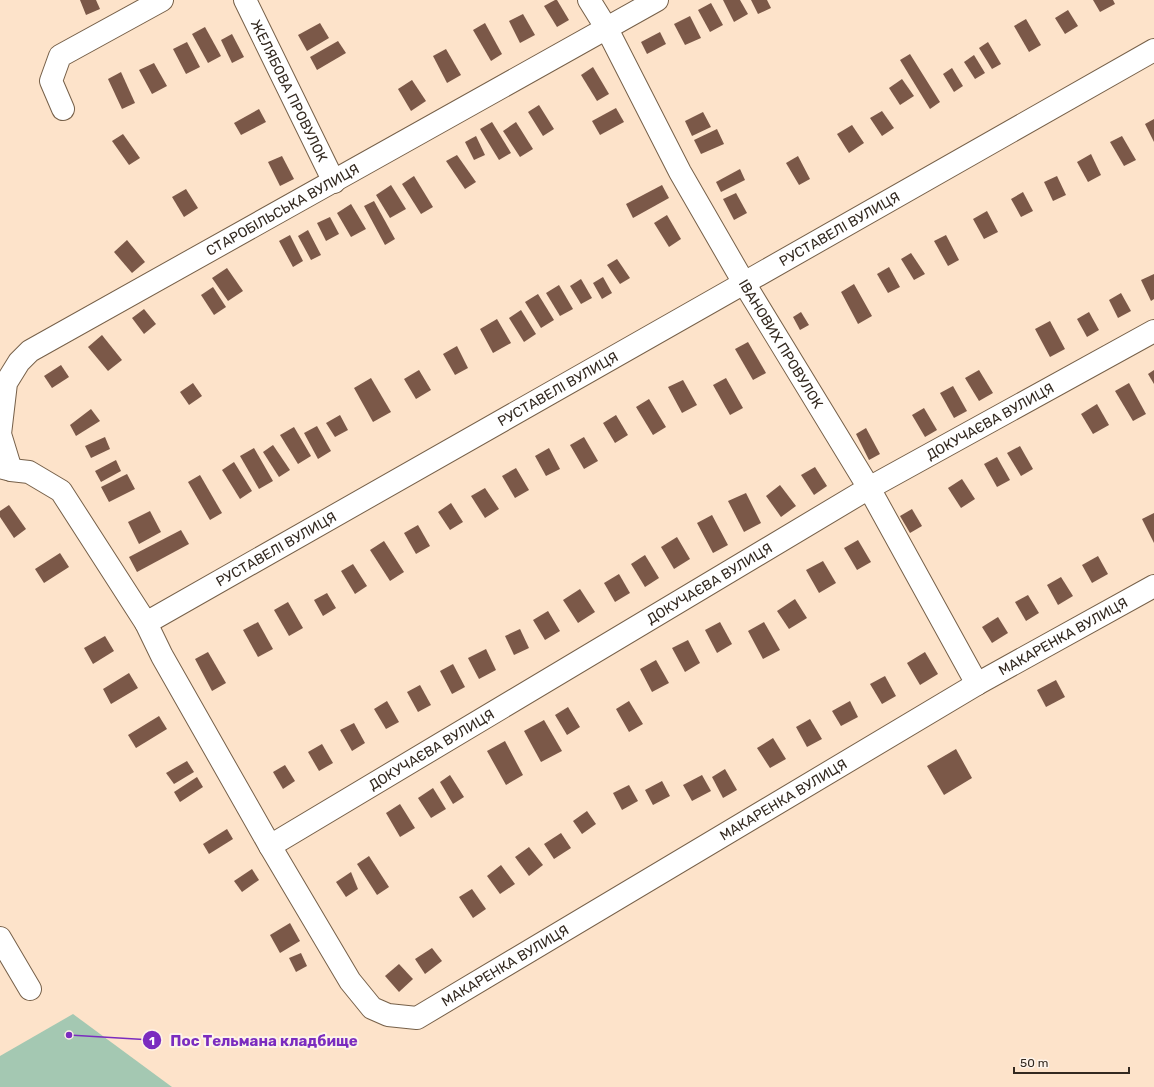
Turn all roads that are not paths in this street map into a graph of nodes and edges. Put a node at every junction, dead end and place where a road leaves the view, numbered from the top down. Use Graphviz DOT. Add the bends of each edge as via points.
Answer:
graph roads {
  1 [pos="162,0"];
  2 [pos="245,0"];
  3 [pos="589,0"];
  4 [pos="657,0"];
  5 [pos="607,29"];
  6 [pos="1154,50"];
  7 [pos="63,109"];
  8 [pos="334,182"];
  9 [pos="744,283"];
  10 [pos="1154,331"];
  11 [pos="0,435"];
  12 [pos="5,469"];
  13 [pos="868,488"];
  14 [pos="1154,586"];
  15 [pos="146,623"];
  16 [pos="977,684"];
  17 [pos="270,846"];
  18 [pos="0,938"];
  19 [pos="30,989"];
  1 -- 7 [label="street" via="60,56 51,81"];
  2 -- 8 [label="street, ЖЕЛЯБОВА ПРОВУЛОК"];
  3 -- 5 [label="street, ІВАНОВИХ ПРОВУЛОК"];
  4 -- 5 [label="street, СТАРОБІЛЬСЬКА ВУЛИЦЯ"];
  5 -- 8 [label="street, СТАРОБІЛЬСЬКА ВУЛИЦЯ"];
  5 -- 9 [label="street, ІВАНОВИХ ПРОВУЛОК" via="680,172"];
  6 -- 9 [label="street, РУСТАВЕЛІ ВУЛИЦЯ"];
  8 -- 11 [label="street, СТАРОБІЛЬСЬКА ВУЛИЦЯ" via="30,352 19,362 6,383"];
  9 -- 13 [label="street, ІВАНОВИХ ПРОВУЛОК"];
  9 -- 15 [label="street, РУСТАВЕЛІ ВУЛИЦЯ"];
  10 -- 13 [label="street, ДОКУЧАЄВА ВУЛИЦЯ"];
  11 -- 12 [label="street, СТАРОБІЛЬСЬКА ВУЛИЦЯ"];
  12 -- 15 [label="street" via="29,472 61,491"];
  13 -- 16 [label="street, ІВАНОВИХ ПРОВУЛОК"];
  13 -- 17 [label="street, ДОКУЧАЄВА ВУЛИЦЯ"];
  14 -- 16 [label="street, МАКАРЕНКА ВУЛИЦЯ"];
  15 -- 17 [label="street" via="162,656"];
  16 -- 17 [label="street, МАКАРЕНКА ВУЛИЦЯ" via="417,1018 388,1015 372,1008 350,981"];
  18 -- 19 [label="street"];
}
